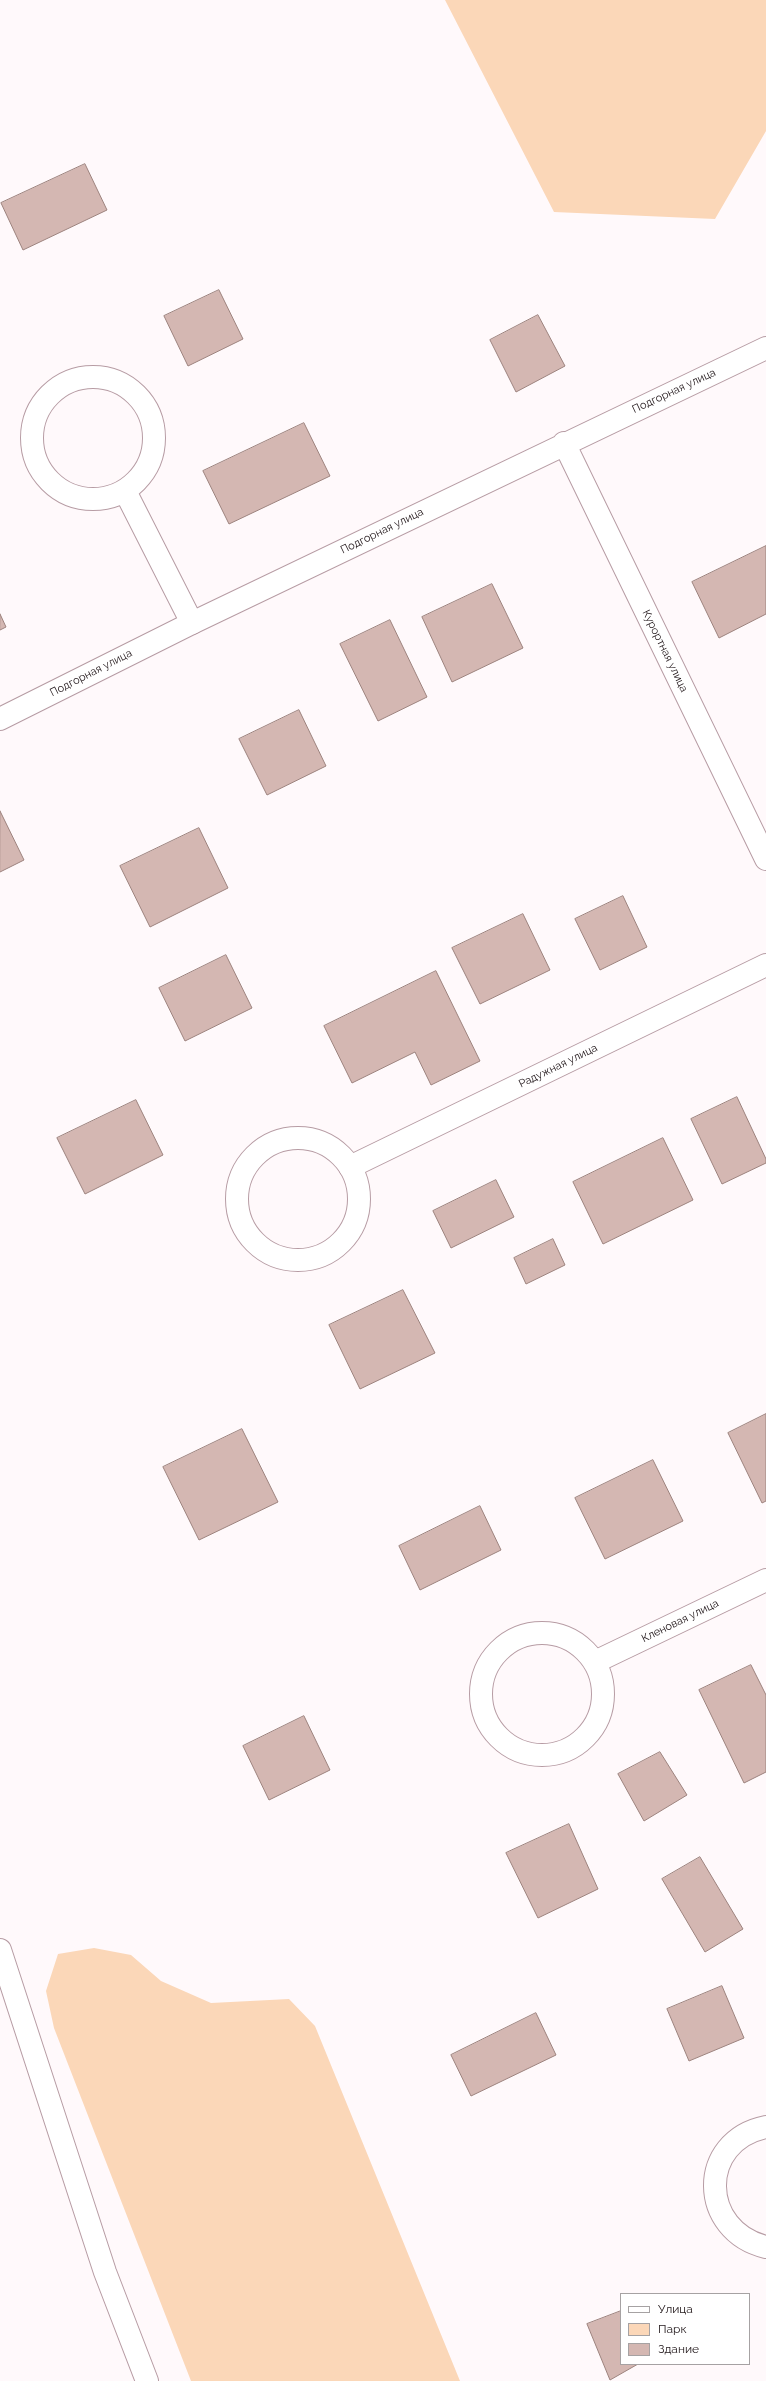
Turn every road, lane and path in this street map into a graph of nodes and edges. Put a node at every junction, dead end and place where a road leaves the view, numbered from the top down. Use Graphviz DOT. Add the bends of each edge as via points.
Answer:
graph roads {
  1 [pos="766,348"];
  2 [pos="564,444"];
  3 [pos="125,491"];
  4 [pos="192,623"];
  5 [pos="0,719"];
  6 [pos="766,859"];
  7 [pos="766,965"];
  8 [pos="350,1167"];
  9 [pos="766,1580"];
  10 [pos="595,1662"];
  11 [pos="0,1950"];
  12 [pos="766,2127"];
  13 [pos="766,2247"];
  14 [pos="147,2381"];
  1 -- 2 [label="street, Подгорная улица"];
  2 -- 4 [label="street, Подгорная улица"];
  2 -- 6 [label="street, Курортная улица"];
  3 -- 3 [label="street" via="107,498 88,499 69,495 53,485 40,470 33,452 32,433 36,414 46,398 61,385 81,377 103,377 123,384 139,397 147,410 155,437 151,458 141,477"];
  3 -- 4 [label="street"];
  4 -- 5 [label="street, Подгорная улица"];
  7 -- 8 [label="street, Радужная улица"];
  8 -- 8 [label="street" via="358,1187 359,1208 352,1229 338,1246 320,1257 299,1260 278,1257 259,1247 245,1231 238,1213 236,1194 241,1175 251,1159 266,1146 284,1139 303,1138 322,1142 338,1152"];
  9 -- 10 [label="street, Кленовая улица"];
  10 -- 10 [label="street" via="602,1683 601,1711 596,1724 582,1741 564,1752 544,1756 522,1753 504,1742 489,1726 482,1708 481,1689 485,1671 495,1654 510,1642 528,1635 548,1633 566,1638 582,1648"];
  11 -- 14 [label="street" via="105,2272"];
  12 -- 13 [label="street" via="753,2130 735,2140 721,2157 715,2178 715,2199 723,2218 735,2234 752,2244"];
}
